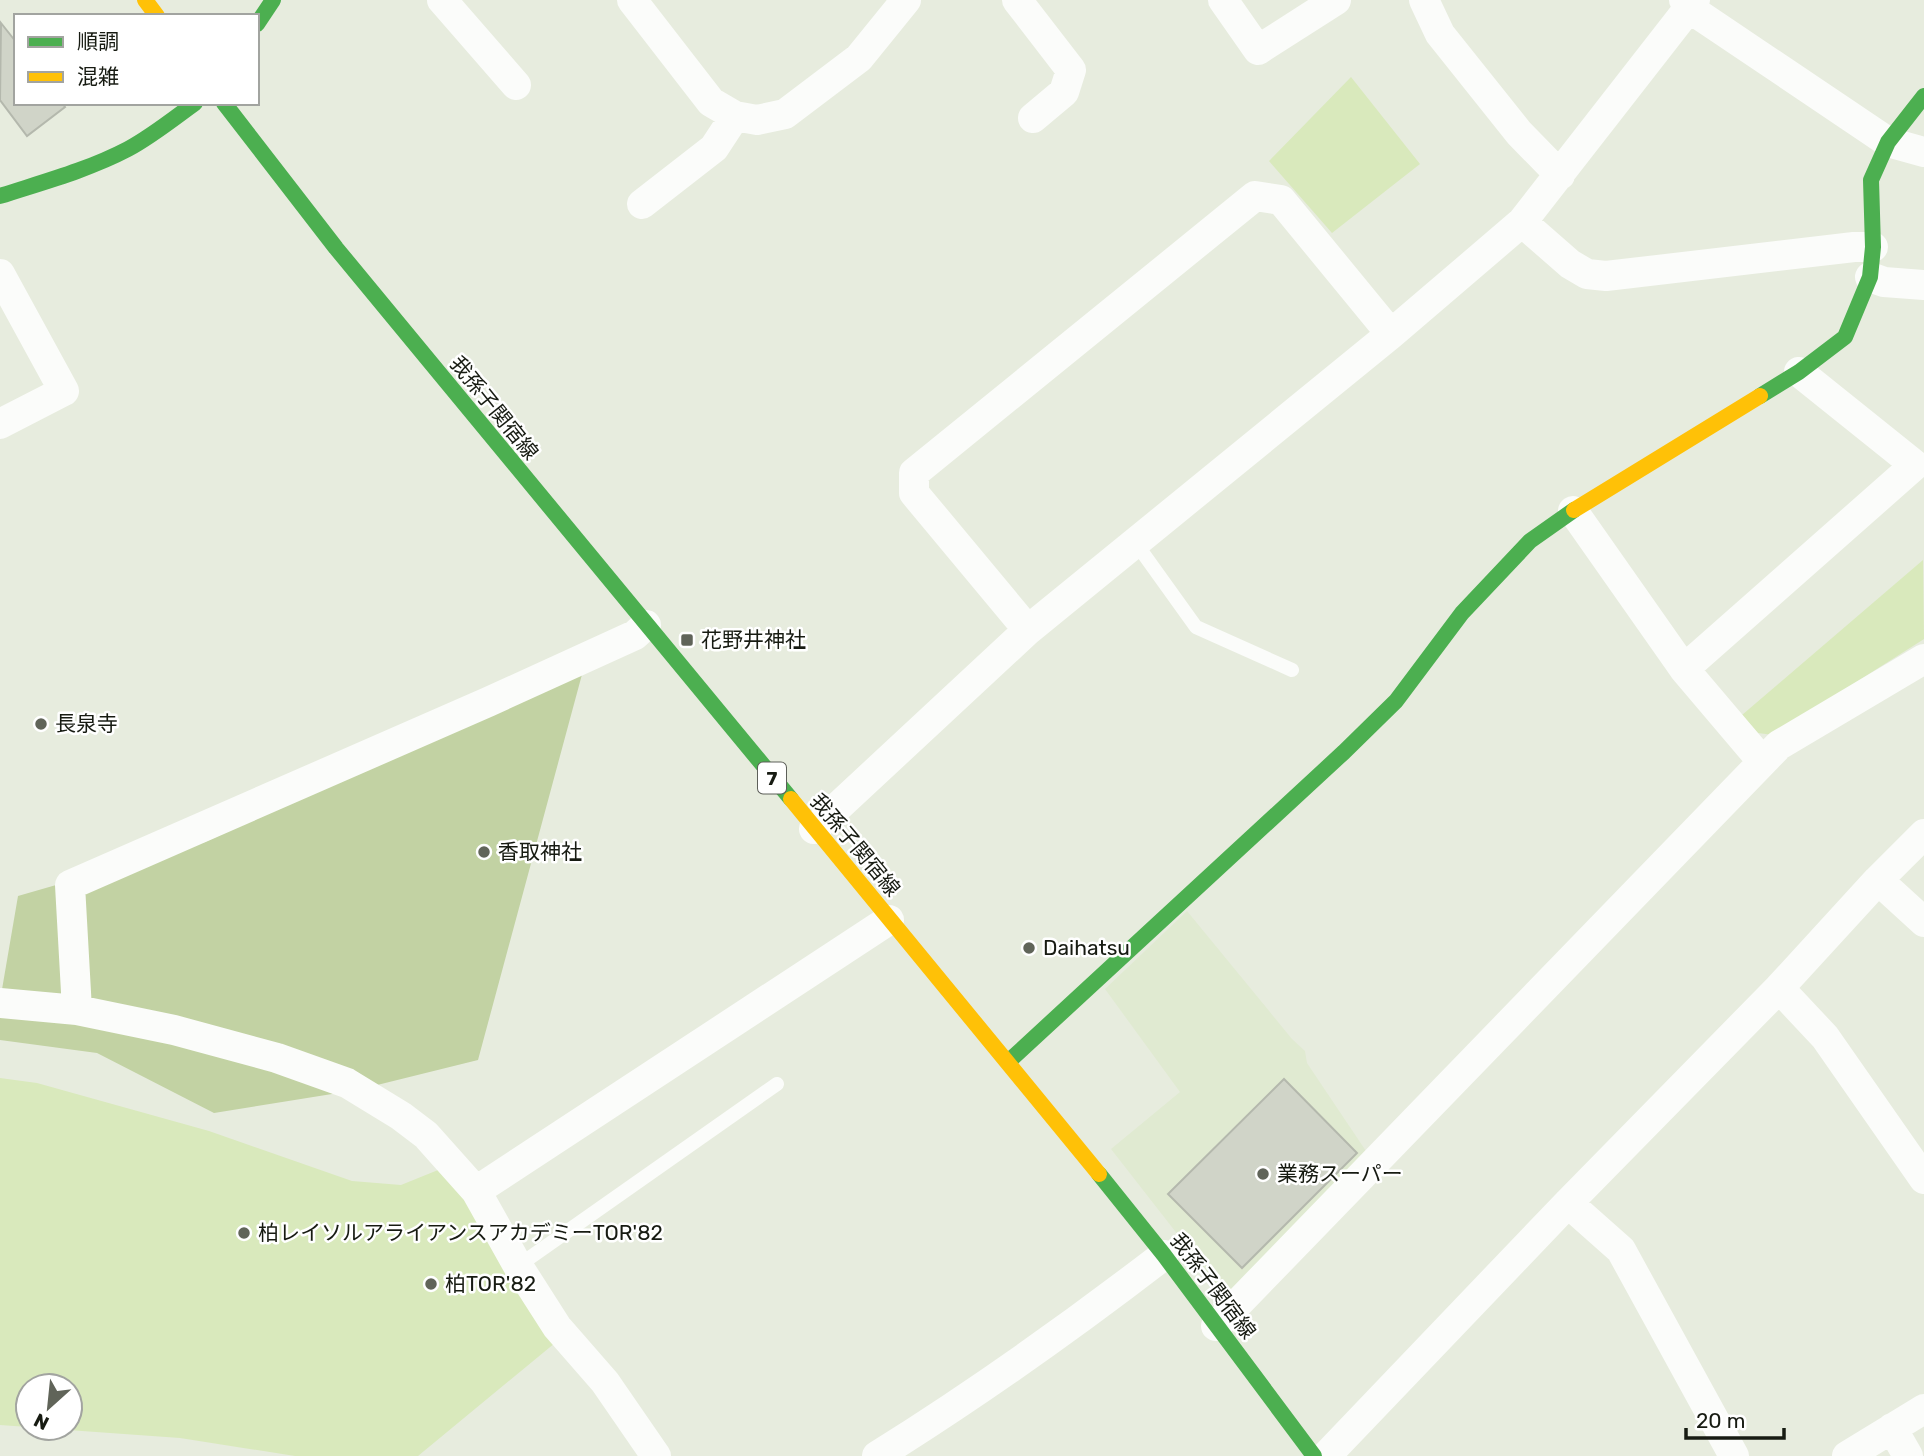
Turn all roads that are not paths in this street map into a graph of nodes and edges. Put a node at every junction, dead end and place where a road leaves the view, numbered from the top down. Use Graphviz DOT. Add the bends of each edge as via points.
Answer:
graph roads {
  1 [pos="273,0"];
  2 [pos="442,0"];
  3 [pos="632,0"];
  4 [pos="906,0"];
  5 [pos="1017,0"];
  6 [pos="1223,0"];
  7 [pos="1336,0"];
  8 [pos="1424,0"];
  9 [pos="1689,3"];
  10 [pos="259,21"];
  11 [pos="516,85"];
  12 [pos="1924,96"];
  13 [pos="192,105"];
  14 [pos="226,105"];
  15 [pos="735,116"];
  16 [pos="1033,118"];
  17 [pos="1888,142"];
  18 [pos="1924,152"];
  19 [pos="1560,176"];
  20 [pos="0,196"];
  21 [pos="642,204"];
  22 [pos="1521,222"];
  23 [pos="1873,247"];
  24 [pos="0,274"];
  25 [pos="1870,277"];
  26 [pos="1924,285"];
  27 [pos="1391,334"];
  28 [pos="1799,372"];
  29 [pos="0,424"];
  30 [pos="1573,511"];
  31 [pos="1135,542"];
  32 [pos="646,625"];
  33 [pos="1028,630"];
  34 [pos="1924,659"];
  35 [pos="1684,669"];
  36 [pos="1292,670"];
  37 [pos="1762,761"];
  38 [pos="814,829"];
  39 [pos="1924,834"];
  40 [pos="1878,880"];
  41 [pos="889,920"];
  42 [pos="1924,922"];
  43 [pos="1779,988"];
  44 [pos="0,1003"];
  45 [pos="77,1010"];
  46 [pos="1008,1062"];
  47 [pos="777,1084"];
  48 [pos="1924,1179"];
  49 [pos="476,1191"];
  50 [pos="1568,1203"];
  51 [pos="1164,1255"];
  52 [pos="518,1266"];
  53 [pos="1216,1326"];
  54 [pos="1924,1409"];
  55 [pos="1892,1429"];
  56 [pos="656,1456"];
  57 [pos="877,1456"];
  58 [pos="1314,1456"];
  59 [pos="1326,1456"];
  60 [pos="1734,1456"];
  61 [pos="1847,1456"];
  62 [pos="1908,1456"];
  1 -- 10 [label="main road"];
  2 -- 11 [label="street"];
  3 -- 15 [label="street" via="711,102"];
  4 -- 15 [label="street" via="859,58 785,114 757,120"];
  5 -- 16 [label="street" via="1071,71 1064,92"];
  6 -- 7 [label="street" via="1258,50"];
  8 -- 19 [label="street" via="1440,33 1519,133"];
  9 -- 17 [label="street"];
  9 -- 19 [label="street"];
  12 -- 17 [label="main road"];
  13 -- 20 [label="main road" via="120,153"];
  14 -- 32 [label="main road, 我孫子関宿線 / 7" via="335,248"];
  15 -- 21 [label="street" via="714,148"];
  17 -- 18 [label="street"];
  17 -- 23 [label="main road" via="1871,180"];
  19 -- 22 [label="street"];
  22 -- 23 [label="street" via="1570,264 1587,274 1606,276"];
  22 -- 27 [label="street"];
  23 -- 25 [label="main road"];
  24 -- 29 [label="street" via="64,391"];
  25 -- 26 [label="street"];
  25 -- 28 [label="main road" via="1845,337"];
  27 -- 31 [label="street"];
  27 -- 33 [label="street" via="1281,200 1255,196 914,472 914,493"];
  28 -- 30 [label="main road"];
  28 -- 35 [label="street" via="1915,465"];
  30 -- 35 [label="street"];
  30 -- 46 [label="main road" via="1530,541 1462,613 1396,701 1353,743"];
  31 -- 33 [label="street"];
  31 -- 36 [label="lane" via="1196,627"];
  32 -- 38 [label="main road, 我孫子関宿線 / 7"];
  32 -- 45 [label="street" via="635,635 512,691 70,885"];
  33 -- 38 [label="street"];
  34 -- 37 [label="street" via="1779,744"];
  35 -- 37 [label="street"];
  37 -- 53 [label="street"];
  38 -- 41 [label="main road, 我孫子関宿線 / 7"];
  39 -- 40 [label="street"];
  40 -- 42 [label="street"];
  40 -- 43 [label="street"];
  41 -- 46 [label="main road, 我孫子関宿線 / 7"];
  41 -- 49 [label="street"];
  43 -- 48 [label="street" via="1825,1037"];
  43 -- 50 [label="street"];
  44 -- 45 [label="street"];
  45 -- 49 [label="street" via="277,1058 347,1083 426,1135"];
  46 -- 51 [label="main road, 我孫子関宿線 / 7"];
  47 -- 52 [label="lane"];
  49 -- 52 [label="street"];
  50 -- 59 [label="street"];
  50 -- 60 [label="street" via="1621,1250"];
  51 -- 53 [label="main road, 我孫子関宿線 / 7"];
  51 -- 57 [label="street" via="1086,1315"];
  52 -- 56 [label="street" via="557,1327 605,1382"];
  53 -- 58 [label="main road, 我孫子関宿線 / 7"];
  54 -- 55 [label="street"];
  55 -- 61 [label="street"];
  55 -- 62 [label="street"];
}
